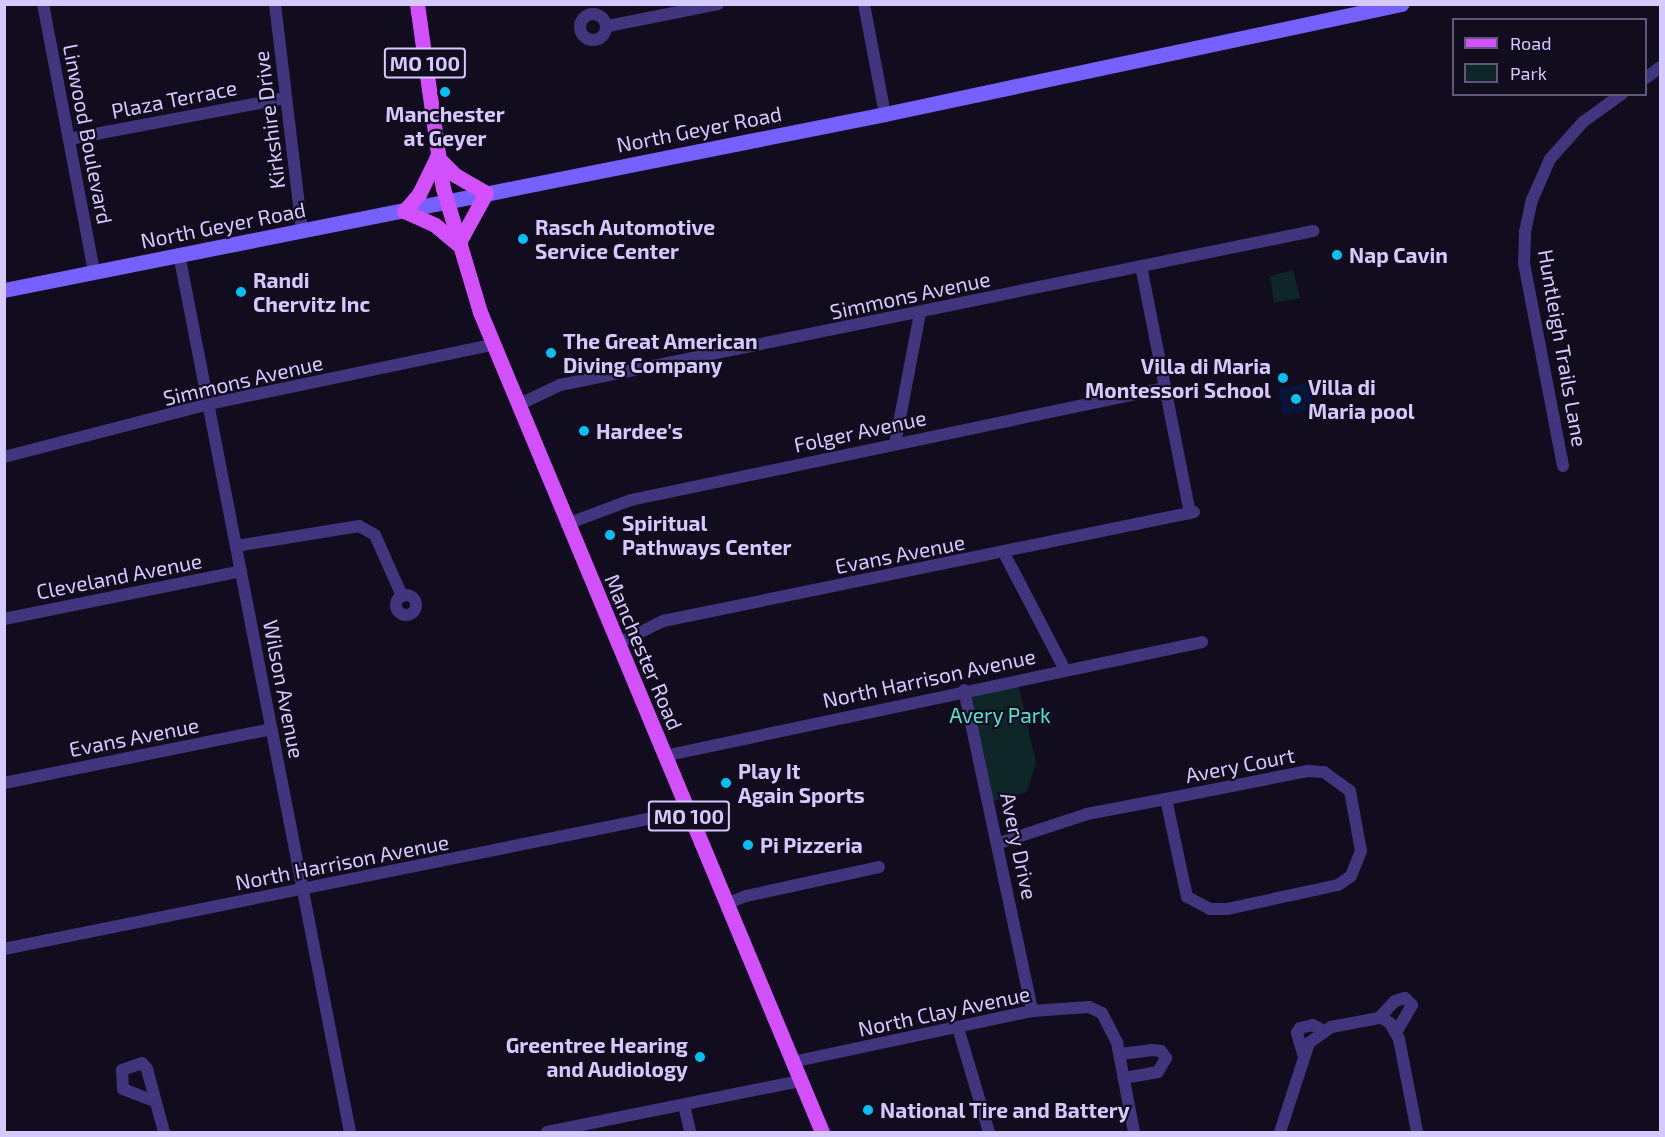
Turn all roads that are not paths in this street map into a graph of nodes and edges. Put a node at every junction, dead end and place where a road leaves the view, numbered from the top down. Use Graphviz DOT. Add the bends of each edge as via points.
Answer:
graph roads {
  1 [pos="43,4"];
  2 [pos="275,4"];
  3 [pos="417,4"];
  4 [pos="718,4"];
  5 [pos="864,4"];
  6 [pos="1401,4"];
  7 [pos="1348,10"];
  8 [pos="608,26"];
  9 [pos="1660,67"];
  10 [pos="1647,77"];
  11 [pos="1619,96"];
  12 [pos="285,98"];
  13 [pos="885,114"];
  14 [pos="69,139"];
  15 [pos="437,157"];
  16 [pos="486,193"];
  17 [pos="446,202"];
  18 [pos="404,211"];
  19 [pos="302,231"];
  20 [pos="1313,231"];
  21 [pos="458,244"];
  22 [pos="179,254"];
  23 [pos="1141,266"];
  24 [pos="94,272"];
  25 [pos="4,290"];
  26 [pos="921,313"];
  27 [pos="492,345"];
  28 [pos="1165,388"];
  29 [pos="209,404"];
  30 [pos="518,405"];
  31 [pos="894,444"];
  32 [pos="4,457"];
  33 [pos="1563,466"];
  34 [pos="567,524"];
  35 [pos="236,546"];
  36 [pos="1004,553"];
  37 [pos="241,571"];
  38 [pos="402,596"];
  39 [pos="4,619"];
  40 [pos="1202,642"];
  41 [pos="617,644"];
  42 [pos="1065,670"];
  43 [pos="964,690"];
  44 [pos="272,729"];
  45 [pos="664,756"];
  46 [pos="4,783"];
  47 [pos="1166,799"];
  48 [pos="687,811"];
  49 [pos="999,843"];
  50 [pos="879,867"];
  51 [pos="305,890"];
  52 [pos="726,904"];
  53 [pos="4,949"];
  54 [pos="1032,1011"];
  55 [pos="1380,1017"];
  56 [pos="957,1028"];
  57 [pos="1395,1033"];
  58 [pos="1119,1054"];
  59 [pos="792,1062"];
  60 [pos="1124,1078"];
  61 [pos="800,1081"];
  62 [pos="154,1101"];
  63 [pos="684,1105"];
  64 [pos="164,1132"];
  65 [pos="350,1132"];
  66 [pos="547,1132"];
  67 [pos="690,1132"];
  68 [pos="822,1132"];
  69 [pos="989,1132"];
  70 [pos="1134,1132"];
  71 [pos="1280,1132"];
  72 [pos="1417,1132"];
  1 -- 14 [label="street, Linwood Boulevard"];
  2 -- 12 [label="street, Kirkshire Drive"];
  3 -- 15 [label="main road, Manchester Road / MO 100"];
  4 -- 8 [label="street"];
  5 -- 13 [label="street"];
  6 -- 7 [label="street, North Geyer Road"];
  7 -- 13 [label="street, North Geyer Road"];
  9 -- 10 [label="street"];
  11 -- 33 [label="street, Huntleigh Trails Lane" via="1582,122 1550,159 1532,200 1525,232 1524,264"];
  12 -- 14 [label="street, Plaza Terrace"];
  12 -- 19 [label="street, Kirkshire Drive"];
  13 -- 16 [label="street, North Geyer Road"];
  14 -- 24 [label="street, Linwood Boulevard"];
  15 -- 16 [label="main road" via="455,175"];
  15 -- 17 [label="main road, Manchester Road / MO 100"];
  15 -- 18 [label="main road" via="419,194"];
  16 -- 17 [label="street, North Geyer Road"];
  16 -- 21 [label="main road"];
  17 -- 18 [label="street, North Geyer Road"];
  17 -- 21 [label="main road, Manchester Road / MO 100"];
  18 -- 19 [label="street, North Geyer Road"];
  18 -- 21 [label="main road" via="435,225"];
  19 -- 22 [label="street, North Geyer Road"];
  20 -- 23 [label="street, Simmons Avenue"];
  21 -- 27 [label="main road, Manchester Road / MO 100"];
  22 -- 24 [label="street, North Geyer Road"];
  22 -- 29 [label="street, Wilson Avenue"];
  23 -- 26 [label="street, Simmons Avenue"];
  23 -- 28 [label="street"];
  24 -- 25 [label="street, North Geyer Road"];
  26 -- 30 [label="street, Simmons Avenue" via="560,386"];
  26 -- 31 [label="street"];
  27 -- 29 [label="street, Simmons Avenue"];
  27 -- 30 [label="main road, Manchester Road / MO 100"];
  28 -- 31 [label="street, Folger Avenue"];
  28 -- 36 [label="street, Evans Avenue" via="1192,513"];
  29 -- 32 [label="street, Simmons Avenue"];
  29 -- 35 [label="street, Wilson Avenue"];
  30 -- 34 [label="main road, Manchester Road / MO 100"];
  31 -- 34 [label="street, Folger Avenue" via="631,500"];
  34 -- 41 [label="main road, Manchester Road / MO 100"];
  35 -- 37 [label="street, Wilson Avenue"];
  35 -- 38 [label="street" via="359,526 375,535"];
  36 -- 41 [label="street, Evans Avenue" via="663,621"];
  36 -- 42 [label="street"];
  37 -- 39 [label="street, Cleveland Avenue"];
  37 -- 44 [label="street, Wilson Avenue"];
  40 -- 42 [label="street, North Harrison Avenue"];
  41 -- 45 [label="main road, Manchester Road / MO 100"];
  42 -- 43 [label="street, North Harrison Avenue"];
  43 -- 45 [label="street, North Harrison Avenue"];
  43 -- 49 [label="street, Avery Drive"];
  44 -- 46 [label="street, Evans Avenue"];
  44 -- 51 [label="street, Wilson Avenue"];
  45 -- 48 [label="main road, Manchester Road / MO 100"];
  47 -- 47 [label="street, Avery Court" via="1308,771 1324,772 1350,791 1361,851 1358,865 1338,885 1227,909 1210,909 1187,897"];
  47 -- 49 [label="street, Avery Court" via="1087,814"];
  48 -- 51 [label="street, North Harrison Avenue"];
  48 -- 52 [label="main road, Manchester Road / MO 100"];
  49 -- 54 [label="street, Avery Drive"];
  50 -- 52 [label="street" via="746,896"];
  51 -- 53 [label="street, North Harrison Avenue"];
  51 -- 65 [label="street, Wilson Avenue"];
  52 -- 59 [label="main road, Manchester Road / MO 100"];
  54 -- 56 [label="street, North Clay Avenue"];
  54 -- 58 [label="street, North Clay Avenue" via="1089,1007 1102,1013 1111,1026"];
  55 -- 57 [label="street"];
  55 -- 57 [label="street" via="1395,1001 1407,999 1412,1005 1410,1013"];
  55 -- 71 [label="street" via="1324,1031 1309,1043"];
  56 -- 59 [label="street, North Clay Avenue"];
  56 -- 69 [label="street"];
  57 -- 72 [label="street"];
  58 -- 60 [label="street"];
  58 -- 60 [label="street" via="1151,1050 1161,1051 1166,1058 1158,1072"];
  59 -- 61 [label="main road, Manchester Road / MO 100"];
  60 -- 70 [label="street"];
  61 -- 63 [label="street"];
  61 -- 68 [label="main road, Manchester Road / MO 100"];
  62 -- 64 [label="street"];
  63 -- 66 [label="street"];
  63 -- 67 [label="street"];
}
